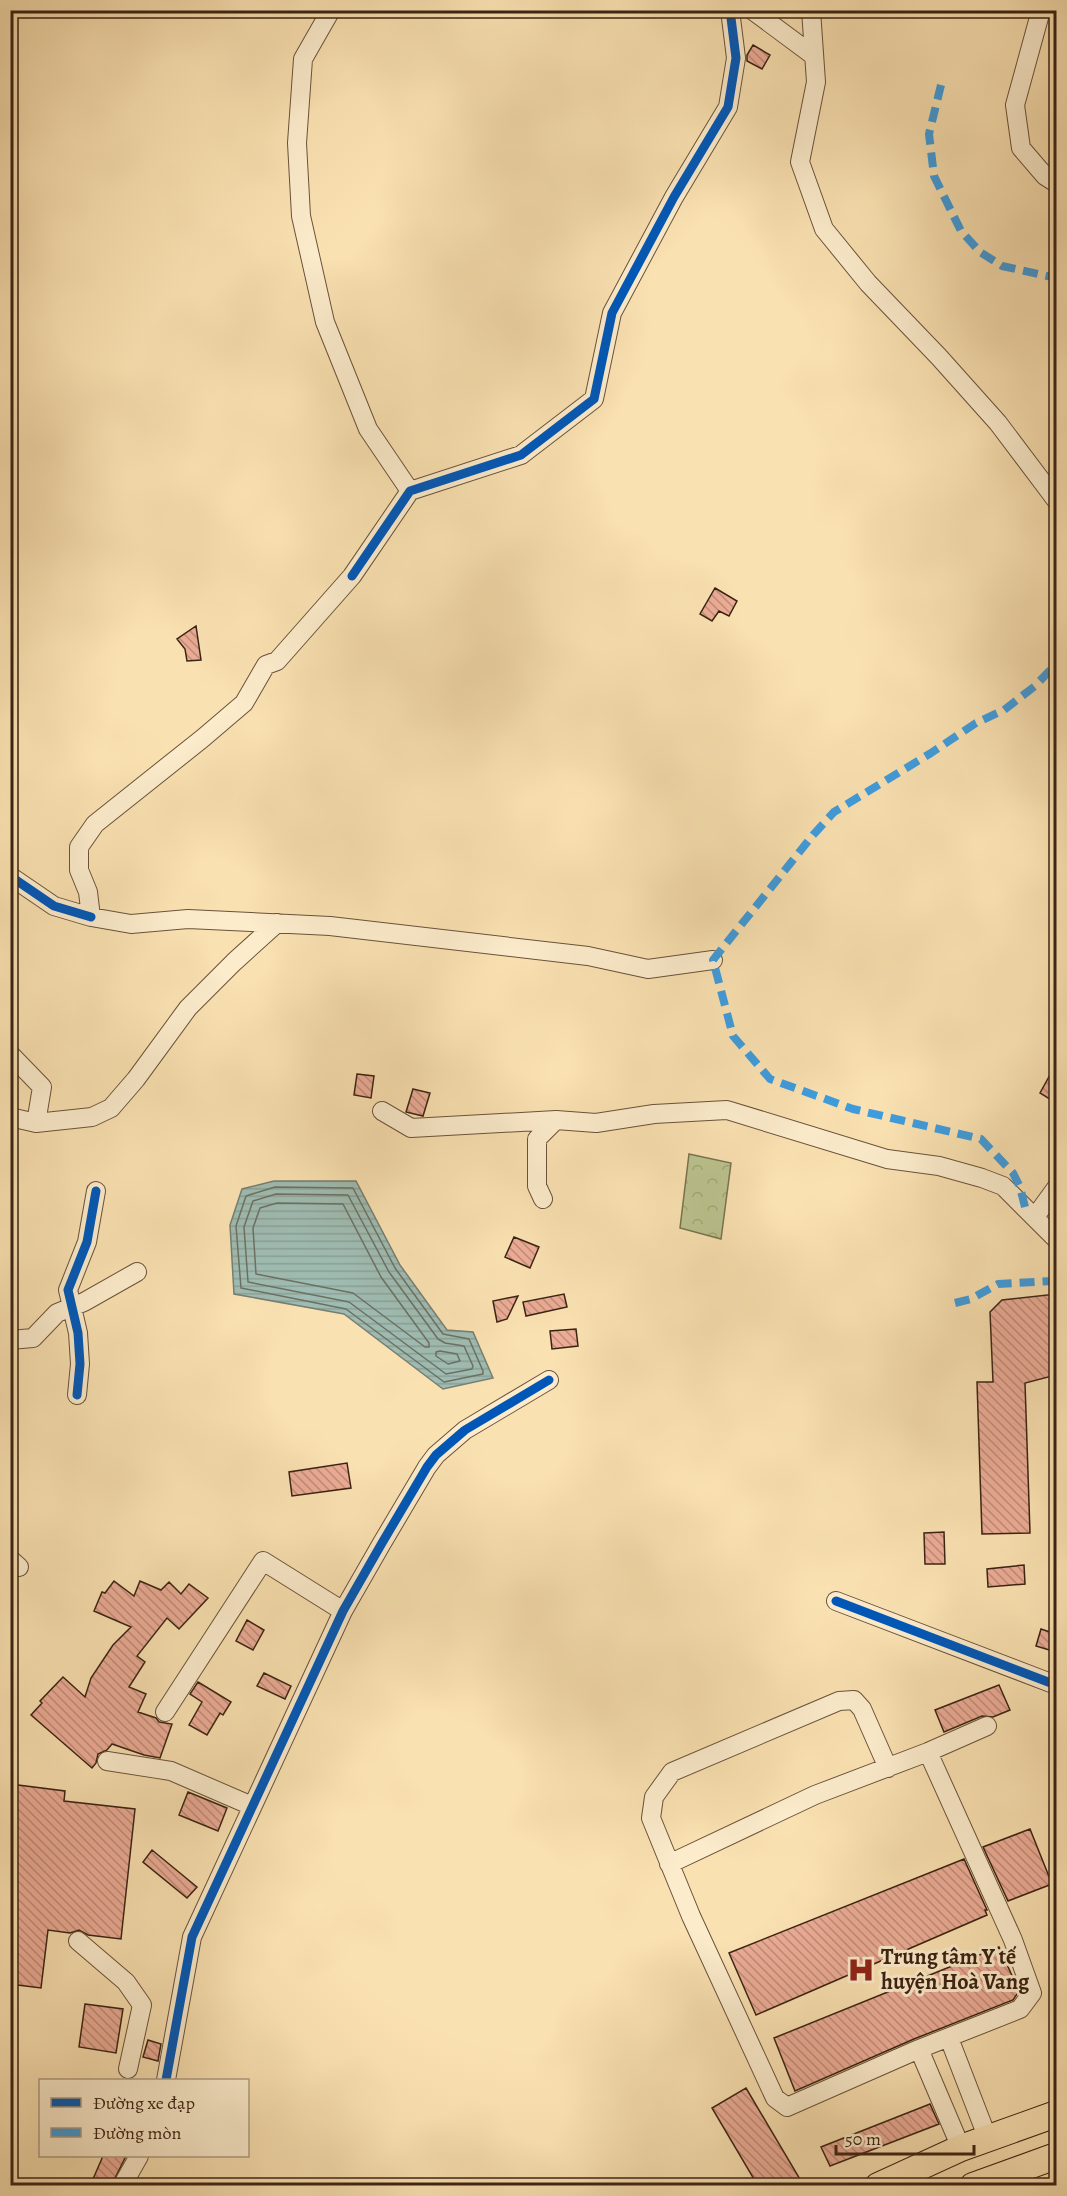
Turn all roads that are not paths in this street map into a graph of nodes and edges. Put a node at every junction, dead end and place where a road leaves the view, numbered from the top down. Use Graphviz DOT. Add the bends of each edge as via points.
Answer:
graph roads {
  1 [pos="331,10"];
  2 [pos="730,10"];
  3 [pos="752,10"];
  4 [pos="811,10"];
  5 [pos="1041,10"];
  6 [pos="814,56"];
  7 [pos="1056,183"];
  8 [pos="410,491"];
  9 [pos="1056,500"];
  10 [pos="10,876"];
  11 [pos="91,917"];
  12 [pos="277,924"];
  13 [pos="713,960"];
  14 [pos="10,1054"];
  15 [pos="382,1111"];
  16 [pos="10,1117"];
  17 [pos="556,1120"];
  18 [pos="36,1123"];
  19 [pos="1056,1188"];
  20 [pos="96,1191"];
  21 [pos="543,1199"];
  22 [pos="1035,1217"];
  23 [pos="1056,1239"];
  24 [pos="137,1272"];
  25 [pos="72,1307"];
  26 [pos="10,1340"];
  27 [pos="549,1380"];
  28 [pos="77,1395"];
  29 [pos="836,1601"];
  30 [pos="343,1611"];
  31 [pos="1056,1685"];
  32 [pos="165,1712"];
  33 [pos="987,1726"];
  34 [pos="928,1752"];
  35 [pos="107,1761"];
  36 [pos="888,1768"];
  37 [pos="252,1806"];
  38 [pos="669,1864"];
  39 [pos="78,1941"];
  40 [pos="949,2038"];
  41 [pos="919,2049"];
  42 [pos="128,2069"];
  43 [pos="166,2079"];
  44 [pos="1056,2115"];
  45 [pos="988,2139"];
  46 [pos="961,2148"];
  47 [pos="1056,2156"];
  48 [pos="138,2157"];
  49 [pos="122,2186"];
  50 [pos="878,2186"];
  51 [pos="973,2186"];
  1 -- 8 [label="street" via="303,59 297,143 301,216 329,333 368,429"];
  2 -- 8 [label="street" via="736,58 728,107 612,313 594,399 521,455"];
  3 -- 6 [label="street"];
  4 -- 6 [label="street"];
  5 -- 7 [label="street" via="1015,105 1020,148"];
  6 -- 9 [label="street" via="816,82 800,162 824,229 868,283 998,423"];
  8 -- 11 [label="street" via="352,576 278,661 266,665 244,703 94,824 79,847 79,870 88,892"];
  10 -- 11 [label="street" via="54,906"];
  11 -- 12 [label="street" via="131,924 188,919"];
  12 -- 13 [label="street" via="330,926 588,956 648,969"];
  12 -- 18 [label="street" via="188,1008 111,1108 92,1117"];
  14 -- 18 [label="street" via="42,1087"];
  15 -- 17 [label="street" via="411,1128"];
  16 -- 18 [label="street"];
  17 -- 21 [label="street" via="537,1139 537,1186"];
  17 -- 22 [label="street" via="596,1123 654,1114 727,1110 886,1159 939,1166 982,1178 1003,1186"];
  19 -- 22 [label="street"];
  20 -- 25 [label="street" via="87,1242 68,1290"];
  22 -- 23 [label="street"];
  24 -- 25 [label="street"];
  25 -- 26 [label="street" via="57,1313 33,1338"];
  25 -- 28 [label="street" via="80,1364"];
  27 -- 30 [label="street" via="465,1430 436,1455"];
  29 -- 31 [label="street"];
  30 -- 32 [label="street" via="263,1562"];
  30 -- 37 [label="street"];
  33 -- 34 [label="street"];
  34 -- 36 [label="street"];
  34 -- 40 [label="street" via="1013,1940 1032,1993 1020,2009"];
  35 -- 37 [label="street" via="171,1771"];
  36 -- 38 [label="street" via="815,1795"];
  36 -- 38 [label="street" via="862,1709 854,1700 839,1701 672,1772 654,1797 651,1818"];
  37 -- 43 [label="street" via="192,1937"];
  38 -- 41 [label="street" via="775,2098 787,2107"];
  39 -- 42 [label="street" via="126,1982 142,2005"];
  40 -- 41 [label="street"];
  40 -- 45 [label="street"];
  41 -- 46 [label="street"];
  44 -- 45 [label="highway"];
  45 -- 46 [label="highway"];
  46 -- 50 [label="highway"];
  47 -- 51 [label="highway"];
  48 -- 49 [label="street"];
}
